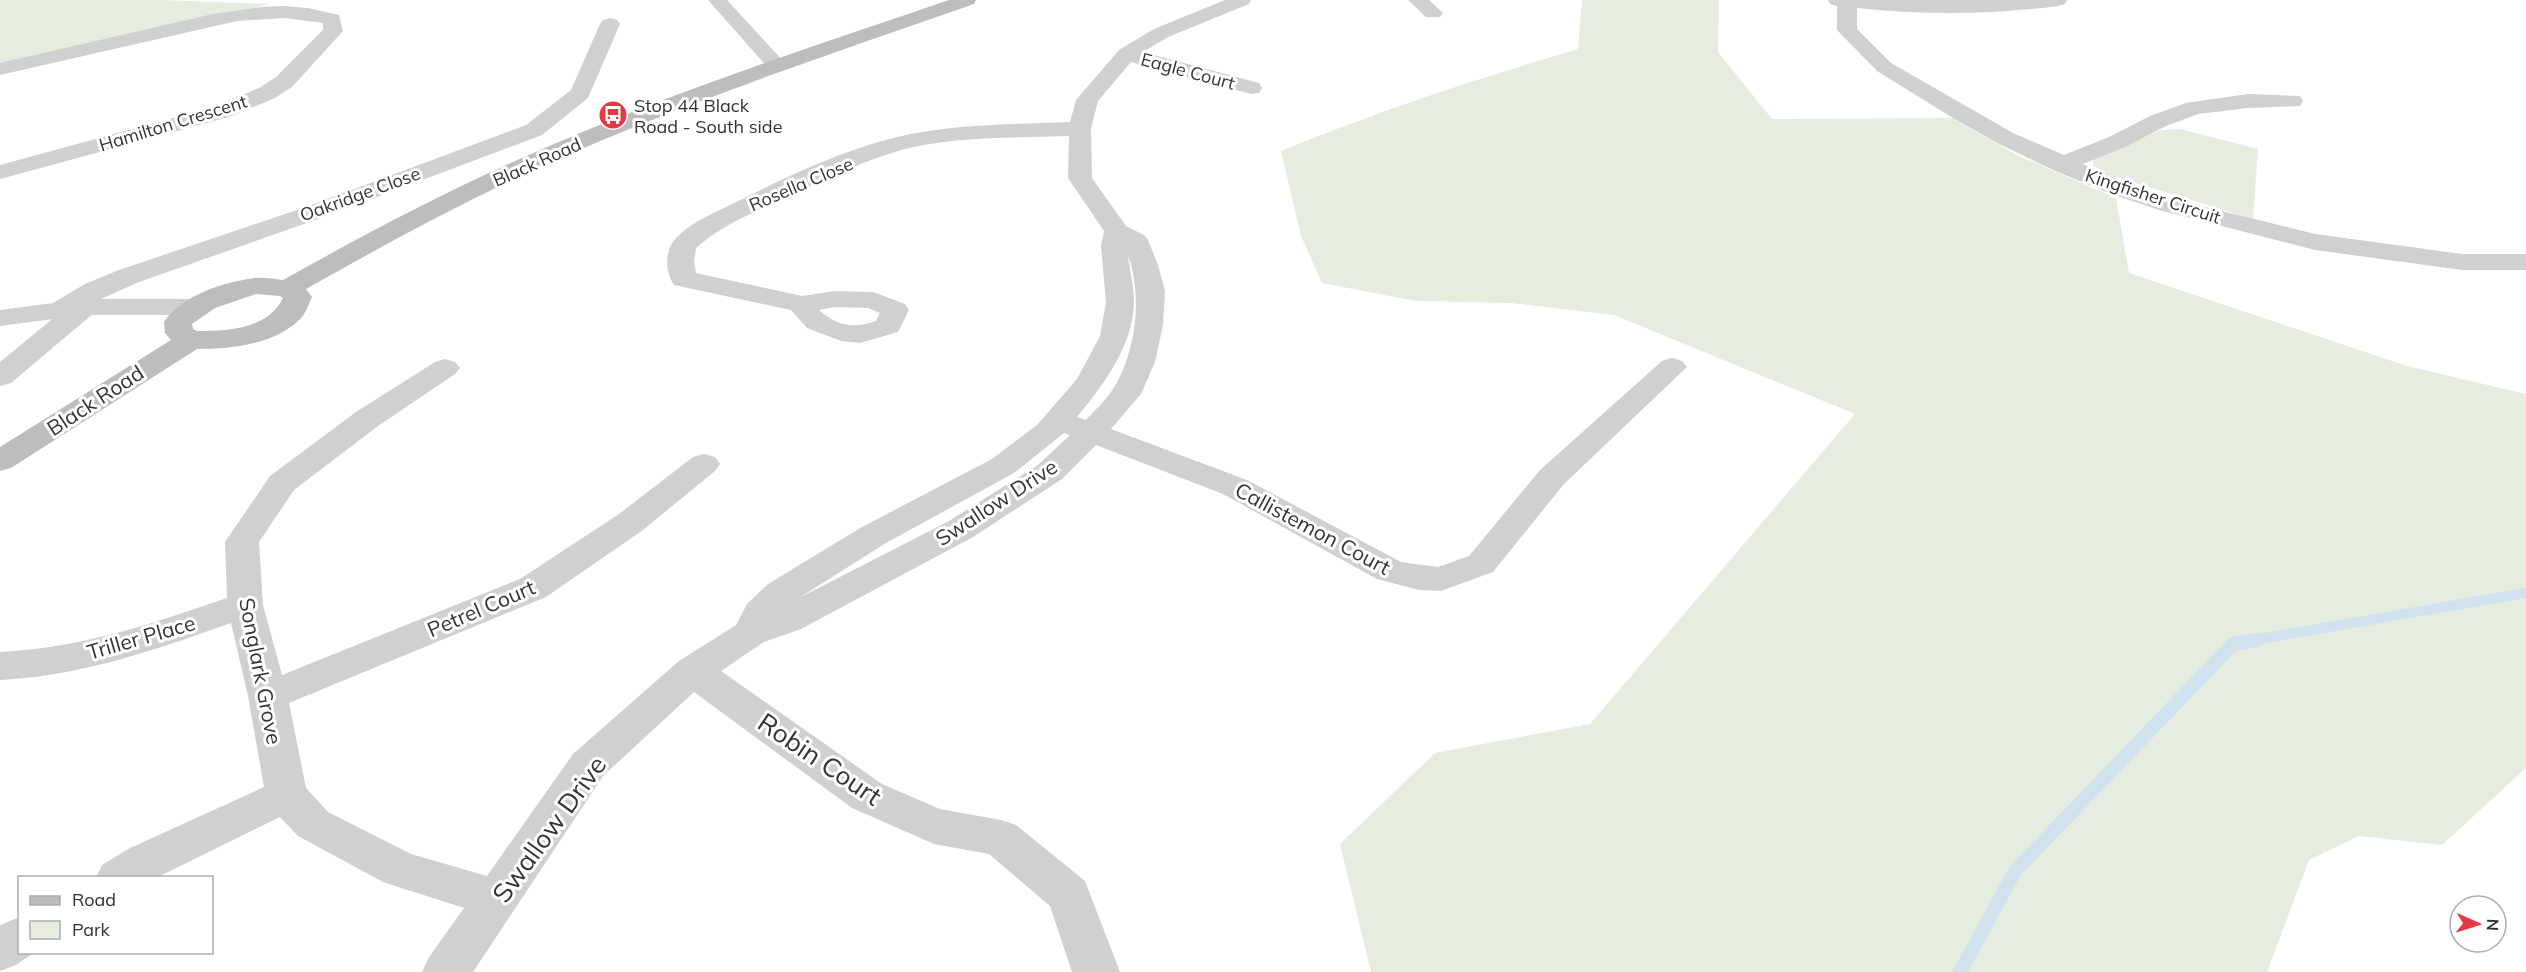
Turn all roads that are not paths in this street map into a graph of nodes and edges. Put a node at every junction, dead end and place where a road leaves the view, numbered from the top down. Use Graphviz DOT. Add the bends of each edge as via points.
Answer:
graph roads {
  1 [pos="717,0"];
  2 [pos="967,0"];
  3 [pos="1242,0"];
  4 [pos="1417,0"];
  5 [pos="2058,0"];
  6 [pos="1842,1"];
  7 [pos="1433,13"];
  8 [pos="610,24"];
  9 [pos="1126,54"];
  10 [pos="777,66"];
  11 [pos="0,69"];
  12 [pos="1251,88"];
  13 [pos="2292,101"];
  14 [pos="1080,129"];
  15 [pos="2061,165"];
  16 [pos="0,172"];
  17 [pos="1117,231"];
  18 [pos="2526,262"];
  19 [pos="288,288"];
  20 [pos="802,304"];
  21 [pos="193,307"];
  22 [pos="73,308"];
  23 [pos="0,318"];
  24 [pos="191,340"];
  25 [pos="1672,367"];
  26 [pos="445,368"];
  27 [pos="0,376"];
  28 [pos="1058,420"];
  29 [pos="1093,431"];
  30 [pos="0,461"];
  31 [pos="704,465"];
  32 [pos="245,605"];
  33 [pos="751,633"];
  34 [pos="0,666"];
  35 [pos="693,671"];
  36 [pos="268,696"];
  37 [pos="286,795"];
  38 [pos="121,876"];
  39 [pos="498,899"];
  40 [pos="18,938"];
  41 [pos="0,950"];
  42 [pos="446,972"];
  43 [pos="1096,972"];
  1 -- 10 [label="street"];
  2 -- 10 [label="main road, Black Road"];
  3 -- 9 [label="street, Swallow Drive" via="1161,33"];
  4 -- 7 [label="street"];
  5 -- 6 [label="street, Kingfisher Circuit" via="1943,7"];
  6 -- 15 [label="street, Kingfisher Circuit" via="1847,30 1884,67 2005,138"];
  8 -- 22 [label="street, Oakridge Close" via="580,93 534,130 129,276 95,290"];
  9 -- 12 [label="street, Eagle Court"];
  9 -- 14 [label="street, Swallow Drive" via="1087,100"];
  10 -- 19 [label="main road, Black Road" via="566,148 404,223"];
  11 -- 16 [label="street, Hamilton Crescent" via="259,12 308,12 332,19 333,31 284,82 267,93 221,112"];
  13 -- 15 [label="street" via="2248,101 2194,108"];
  14 -- 17 [label="street, Swallow Drive" via="1080,177"];
  14 -- 20 [label="street, Rosella Close" via="981,132 893,145 710,224 685,243 679,258 684,279"];
  15 -- 18 [label="street, Kingfisher Circuit" via="2168,205 2315,242 2462,262"];
  17 -- 28 [label="street, Swallow Drive" via="1114,246 1120,302 1114,336 1090,382"];
  17 -- 29 [label="street, Swallow Drive" via="1135,240 1145,265 1151,291 1149,325 1140,362 1126,394"];
  19 -- 21 [label="main road" via="256,286 215,296"];
  19 -- 24 [label="main road" via="298,297 289,315 264,330 228,340"];
  21 -- 22 [label="street"];
  21 -- 24 [label="main road" via="178,322 179,333"];
  22 -- 23 [label="street"];
  22 -- 27 [label="street"];
  24 -- 30 [label="main road, Black Road"];
  25 -- 29 [label="street, Callistemon Court" via="1552,477 1481,564 1441,579 1390,571 1235,487"];
  26 -- 32 [label="street, Songlark Grove" via="367,419 282,483 242,542"];
  28 -- 29 [label="street, Callistemon Court"];
  28 -- 33 [label="street, Swallow Drive" via="1003,466 874,535 782,593 760,613"];
  29 -- 33 [label="street, Swallow Drive" via="1050,472 961,529 788,620"];
  31 -- 36 [label="street, Petrel Court" via="631,522 533,588"];
  32 -- 34 [label="street, Triller Place" via="129,646 26,666"];
  32 -- 36 [label="street, Songlark Grove"];
  33 -- 35 [label="street, Swallow Drive"];
  35 -- 39 [label="street, Swallow Drive" via="588,765"];
  35 -- 43 [label="street, Robin Court" via="867,796 934,825 1000,838 1069,895"];
  36 -- 37 [label="street, Songlark Grove"];
  37 -- 38 [label="street"];
  37 -- 39 [label="street" via="313,824 399,869"];
  39 -- 42 [label="street, Swallow Drive"];
  40 -- 41 [label="street"];
}
